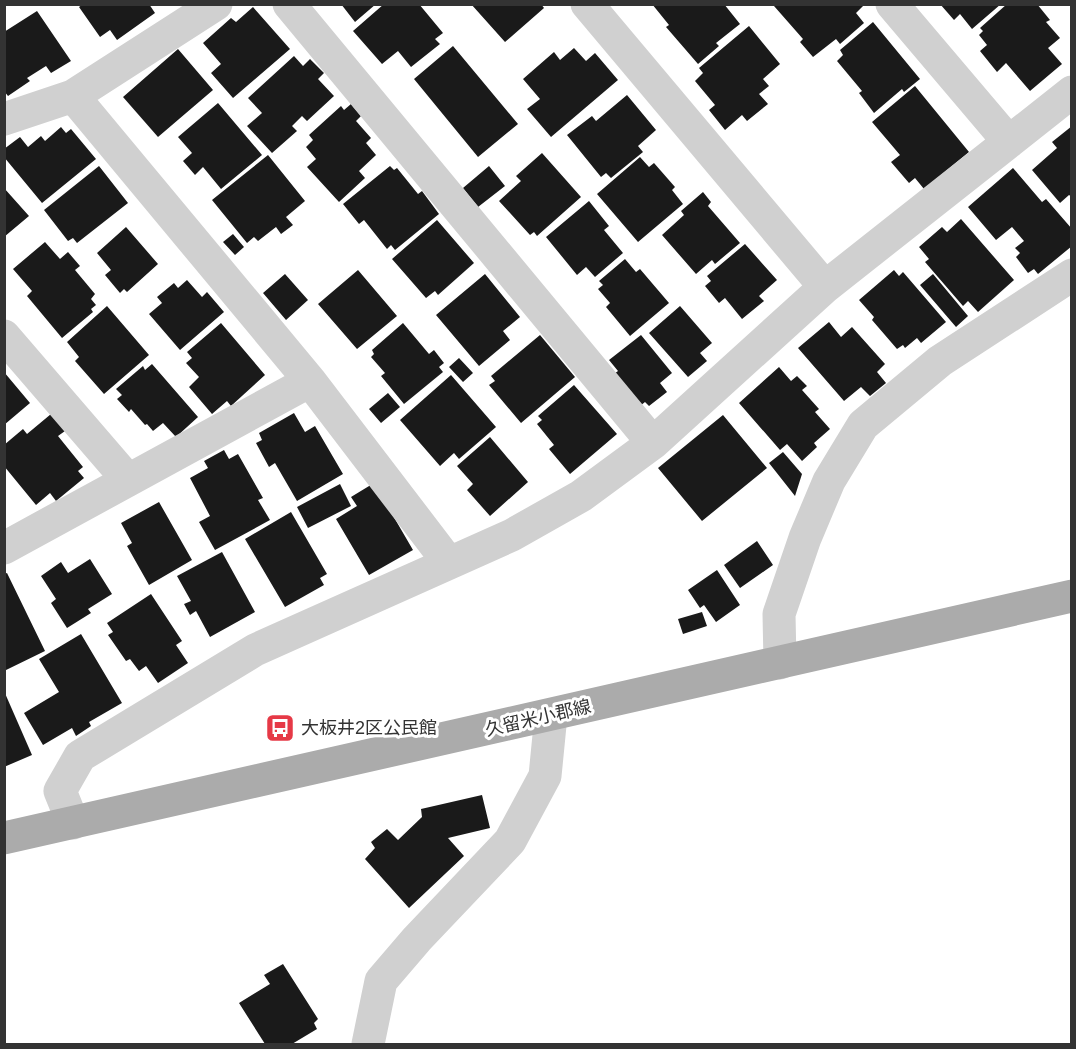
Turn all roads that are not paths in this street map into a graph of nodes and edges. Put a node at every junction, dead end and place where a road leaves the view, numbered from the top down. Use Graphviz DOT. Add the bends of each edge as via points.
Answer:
graph roads {
  1 [pos="216,4"];
  2 [pos="289,4"];
  3 [pos="892,4"];
  4 [pos="597,8"];
  5 [pos="1071,92"];
  6 [pos="73,96"];
  7 [pos="4,119"];
  8 [pos="1009,142"];
  9 [pos="1071,274"];
  10 [pos="825,287"];
  11 [pos="4,336"];
  12 [pos="310,381"];
  13 [pos="653,443"];
  14 [pos="128,480"];
  15 [pos="4,548"];
  16 [pos="449,563"];
  17 [pos="1071,596"];
  18 [pos="780,663"];
  19 [pos="551,715"];
  20 [pos="73,823"];
  21 [pos="4,838"];
  22 [pos="368,1044"];
  1 -- 6 [label="street"];
  2 -- 13 [label="street"];
  3 -- 8 [label="street"];
  4 -- 10 [label="street"];
  5 -- 8 [label="street"];
  6 -- 7 [label="street"];
  6 -- 12 [label="street"];
  8 -- 10 [label="street"];
  9 -- 18 [label="street" via="940,361 863,425 829,481 805,538 779,614"];
  10 -- 13 [label="street"];
  11 -- 14 [label="street"];
  12 -- 14 [label="street"];
  12 -- 16 [label="street"];
  13 -- 16 [label="street" via="581,496 512,535"];
  14 -- 15 [label="street"];
  16 -- 20 [label="street" via="255,650 80,756 60,791"];
  17 -- 18 [label="main road, 久留米小郡線"];
  18 -- 19 [label="main road, 久留米小郡線"];
  19 -- 20 [label="main road, 久留米小郡線"];
  19 -- 22 [label="street" via="545,776 510,841 381,981"];
  20 -- 21 [label="main road, 久留米小郡線"];
}
